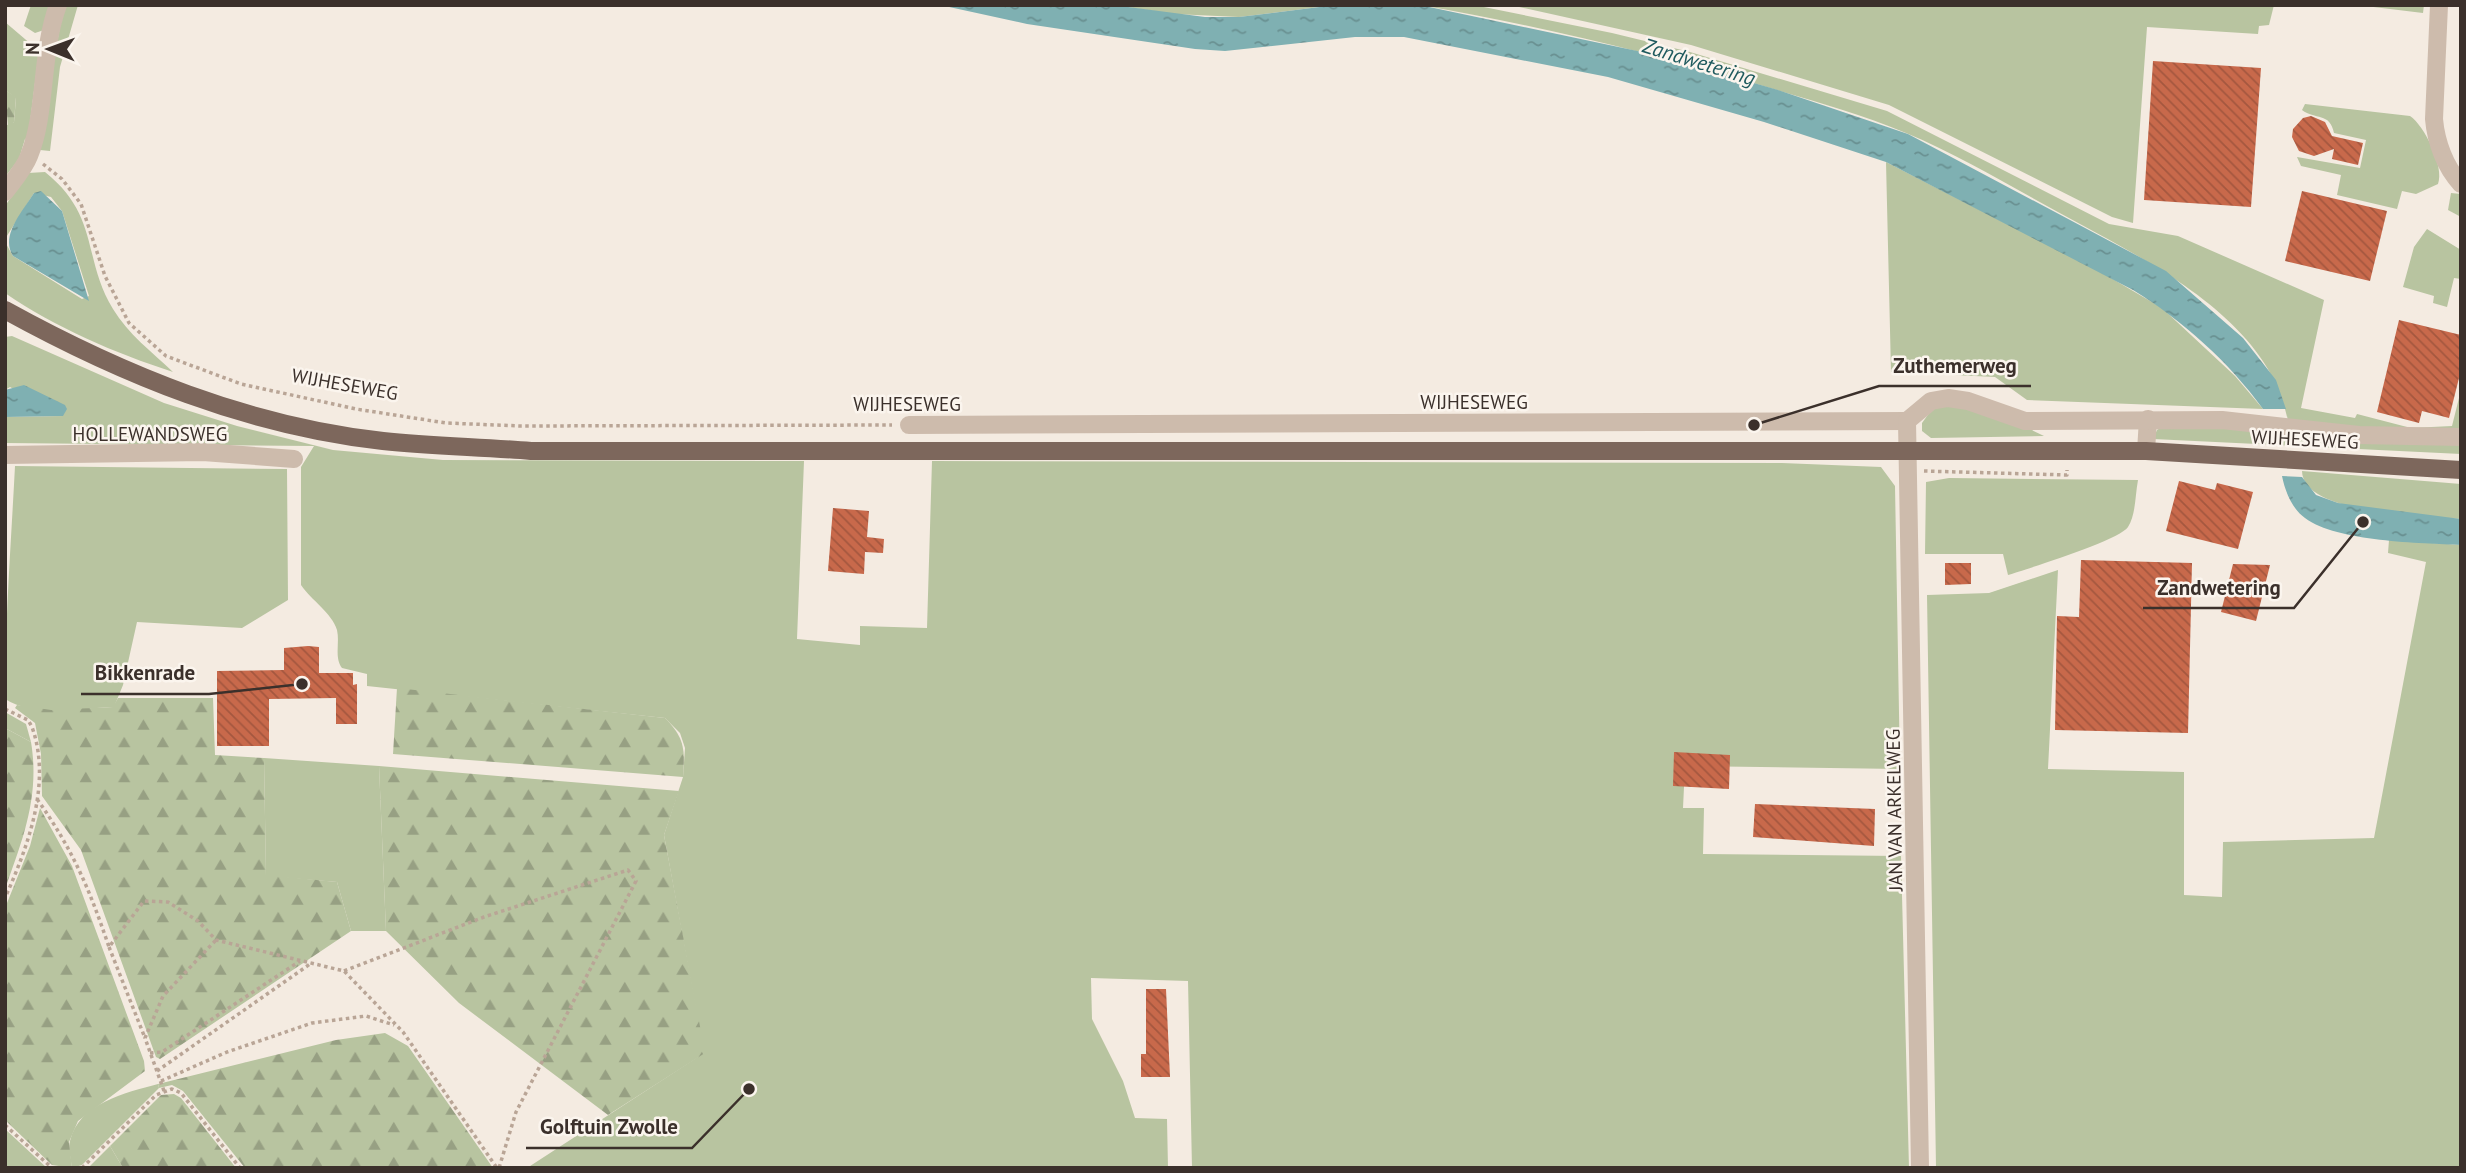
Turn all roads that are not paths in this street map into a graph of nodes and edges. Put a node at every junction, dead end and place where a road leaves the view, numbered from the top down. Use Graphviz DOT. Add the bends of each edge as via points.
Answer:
graph roads {
  1 [pos="58,5"];
  2 [pos="2439,5"];
  3 [pos="2461,184"];
  4 [pos="5,192"];
  5 [pos="5,310"];
  6 [pos="2148,419"];
  7 [pos="1907,421"];
  8 [pos="909,425"];
  9 [pos="2461,437"];
  10 [pos="1908,451"];
  11 [pos="2146,451"];
  12 [pos="5,455"];
  13 [pos="294,459"];
  14 [pos="2461,470"];
  15 [pos="1920,1168"];
  1 -- 4 [label="street" via="46,47 29,157"];
  2 -- 3 [label="street" via="2436,137"];
  5 -- 10 [label="main road, WIJHESEWEG" via="93,357 193,398 314,429 383,441 531,451"];
  6 -- 7 [label="street, WIJHESEWEG" via="2025,421 1948,398 1931,401"];
  6 -- 9 [label="street, WIJHESEWEG" via="2222,420 2359,435"];
  6 -- 11 [label="street"];
  7 -- 8 [label="street, WIJHESEWEG"];
  7 -- 10 [label="street"];
  10 -- 11 [label="main road, WIJHESEWEG"];
  10 -- 15 [label="street, JAN VAN ARKELWEG"];
  11 -- 14 [label="main road, WIJHESEWEG"];
  12 -- 13 [label="street, HOLLEWANDSWEG" via="203,452"];
}
